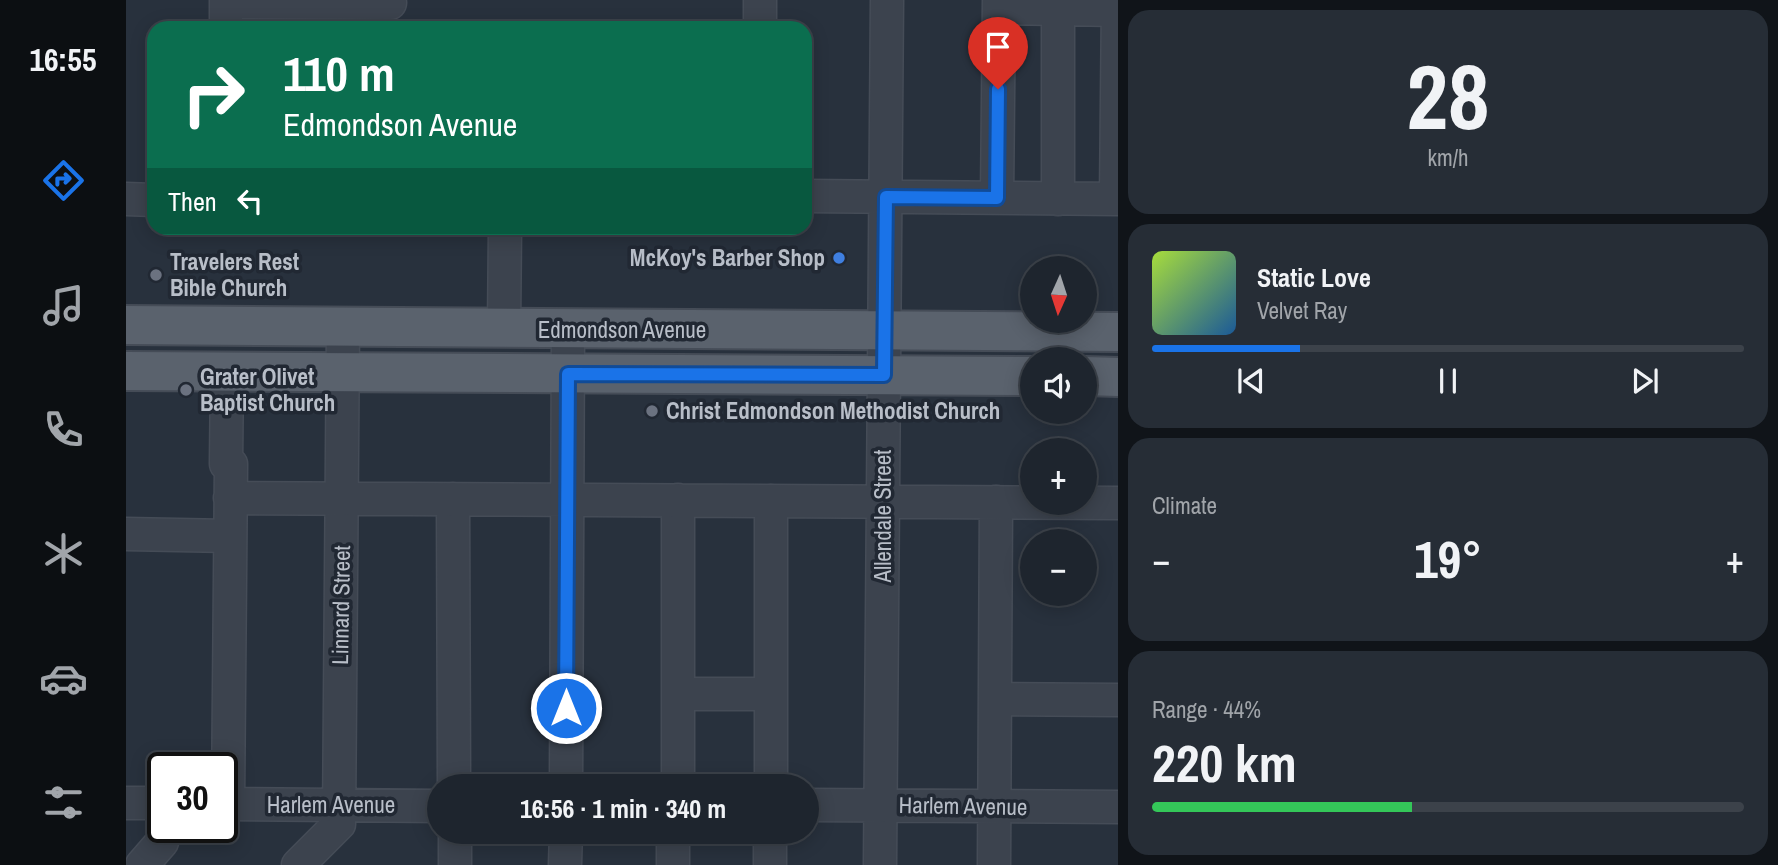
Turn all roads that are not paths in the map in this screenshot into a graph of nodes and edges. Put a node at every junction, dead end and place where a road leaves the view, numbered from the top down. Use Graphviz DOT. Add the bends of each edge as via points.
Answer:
graph roads {
  1 [pos="760,0"];
  2 [pos="887,0"];
  3 [pos="1118,0"];
  4 [pos="999,4"];
  5 [pos="1058,9"];
  6 [pos="226,10"];
  7 [pos="390,10"];
  8 [pos="1118,10"];
  9 [pos="760,21"];
  10 [pos="812,196"];
  11 [pos="886,197"];
  12 [pos="997,198"];
  13 [pos="1058,199"];
  14 [pos="1117,199"];
  15 [pos="126,200"];
  16 [pos="147,200"];
  17 [pos="505,235"];
  18 [pos="126,325"];
  19 [pos="343,328"];
  20 [pos="503,329"];
  21 [pos="568,330"];
  22 [pos="884,332"];
  23 [pos="1118,332"];
  24 [pos="126,371"];
  25 [pos="226,372"];
  26 [pos="343,372"];
  27 [pos="568,374"];
  28 [pos="884,375"];
  29 [pos="1020,376"];
  30 [pos="1097,376"];
  31 [pos="1118,377"];
  32 [pos="230,498"];
  33 [pos="342,499"];
  34 [pos="453,499"];
  35 [pos="567,500"];
  36 [pos="678,500"];
  37 [pos="771,501"];
  38 [pos="884,502"];
  39 [pos="996,502"];
  40 [pos="1118,503"];
  41 [pos="126,534"];
  42 [pos="230,536"];
  43 [pos="678,694"];
  44 [pos="771,694"];
  45 [pos="995,699"];
  46 [pos="1118,700"];
  47 [pos="226,752"];
  48 [pos="454,774"];
  49 [pos="566,774"];
  50 [pos="678,774"];
  51 [pos="771,774"];
  52 [pos="126,803"];
  53 [pos="147,803"];
  54 [pos="238,804"];
  55 [pos="881,805"];
  56 [pos="339,806"];
  57 [pos="427,806"];
  58 [pos="819,806"];
  59 [pos="994,806"];
  60 [pos="1118,807"];
  61 [pos="161,843"];
  62 [pos="455,844"];
  63 [pos="565,844"];
  64 [pos="673,844"];
  65 [pos="771,844"];
  66 [pos="142,865"];
  67 [pos="298,865"];
  68 [pos="455,865"];
  69 [pos="565,865"];
  70 [pos="673,865"];
  71 [pos="771,865"];
  72 [pos="880,865"];
  73 [pos="994,865"];
  1 -- 9 [label="street"];
  2 -- 11 [label="street, Allendale Street"];
  3 -- 8 [label="street"];
  4 -- 5 [label="street"];
  4 -- 12 [label="street"];
  5 -- 8 [label="street"];
  5 -- 13 [label="street"];
  6 -- 7 [label="street"];
  8 -- 14 [label="street"];
  10 -- 11 [label="street"];
  11 -- 12 [label="street"];
  11 -- 22 [label="street, Allendale Street"];
  12 -- 13 [label="street"];
  13 -- 14 [label="street"];
  15 -- 16 [label="street"];
  17 -- 20 [label="street"];
  18 -- 19 [label="main road, Edmondson Avenue"];
  19 -- 20 [label="main road, Edmondson Avenue"];
  19 -- 26 [label="street, Linnard Street"];
  20 -- 21 [label="main road, Edmondson Avenue"];
  21 -- 22 [label="main road, Edmondson Avenue"];
  21 -- 27 [label="street"];
  22 -- 23 [label="main road, Edmondson Avenue"];
  22 -- 28 [label="street, Allendale Street"];
  24 -- 25 [label="main road, Edmondson Avenue"];
  25 -- 26 [label="main road, Edmondson Avenue"];
  25 -- 32 [label="street"];
  26 -- 27 [label="main road, Edmondson Avenue"];
  26 -- 33 [label="street, Linnard Street"];
  27 -- 28 [label="main road, Edmondson Avenue"];
  27 -- 35 [label="street"];
  28 -- 29 [label="main road, Edmondson Avenue"];
  28 -- 38 [label="street, Allendale Street"];
  30 -- 31 [label="main road"];
  32 -- 33 [label="street"];
  32 -- 42 [label="street"];
  33 -- 34 [label="street"];
  33 -- 56 [label="street, Linnard Street"];
  34 -- 35 [label="street"];
  34 -- 48 [label="street"];
  35 -- 36 [label="street"];
  35 -- 49 [label="street"];
  36 -- 37 [label="street"];
  36 -- 43 [label="street"];
  37 -- 38 [label="street"];
  37 -- 44 [label="street"];
  38 -- 39 [label="street"];
  38 -- 55 [label="street, Allendale Street"];
  39 -- 40 [label="street"];
  39 -- 45 [label="street"];
  41 -- 42 [label="street"];
  42 -- 47 [label="street"];
  43 -- 44 [label="street"];
  43 -- 50 [label="street"];
  44 -- 51 [label="street"];
  45 -- 46 [label="street"];
  45 -- 59 [label="street"];
  52 -- 53 [label="street"];
  54 -- 56 [label="street, Harlem Avenue"];
  55 -- 58 [label="street, Harlem Avenue"];
  55 -- 59 [label="street, Harlem Avenue"];
  55 -- 72 [label="street, Allendale Street"];
  56 -- 57 [label="street, Harlem Avenue"];
  56 -- 67 [label="street, Linnard Street" via="339,824"];
  59 -- 60 [label="street, Harlem Avenue"];
  59 -- 73 [label="street"];
  61 -- 66 [label="street"];
  62 -- 68 [label="street"];
  63 -- 69 [label="street"];
  64 -- 70 [label="street"];
  65 -- 71 [label="street"];
}
